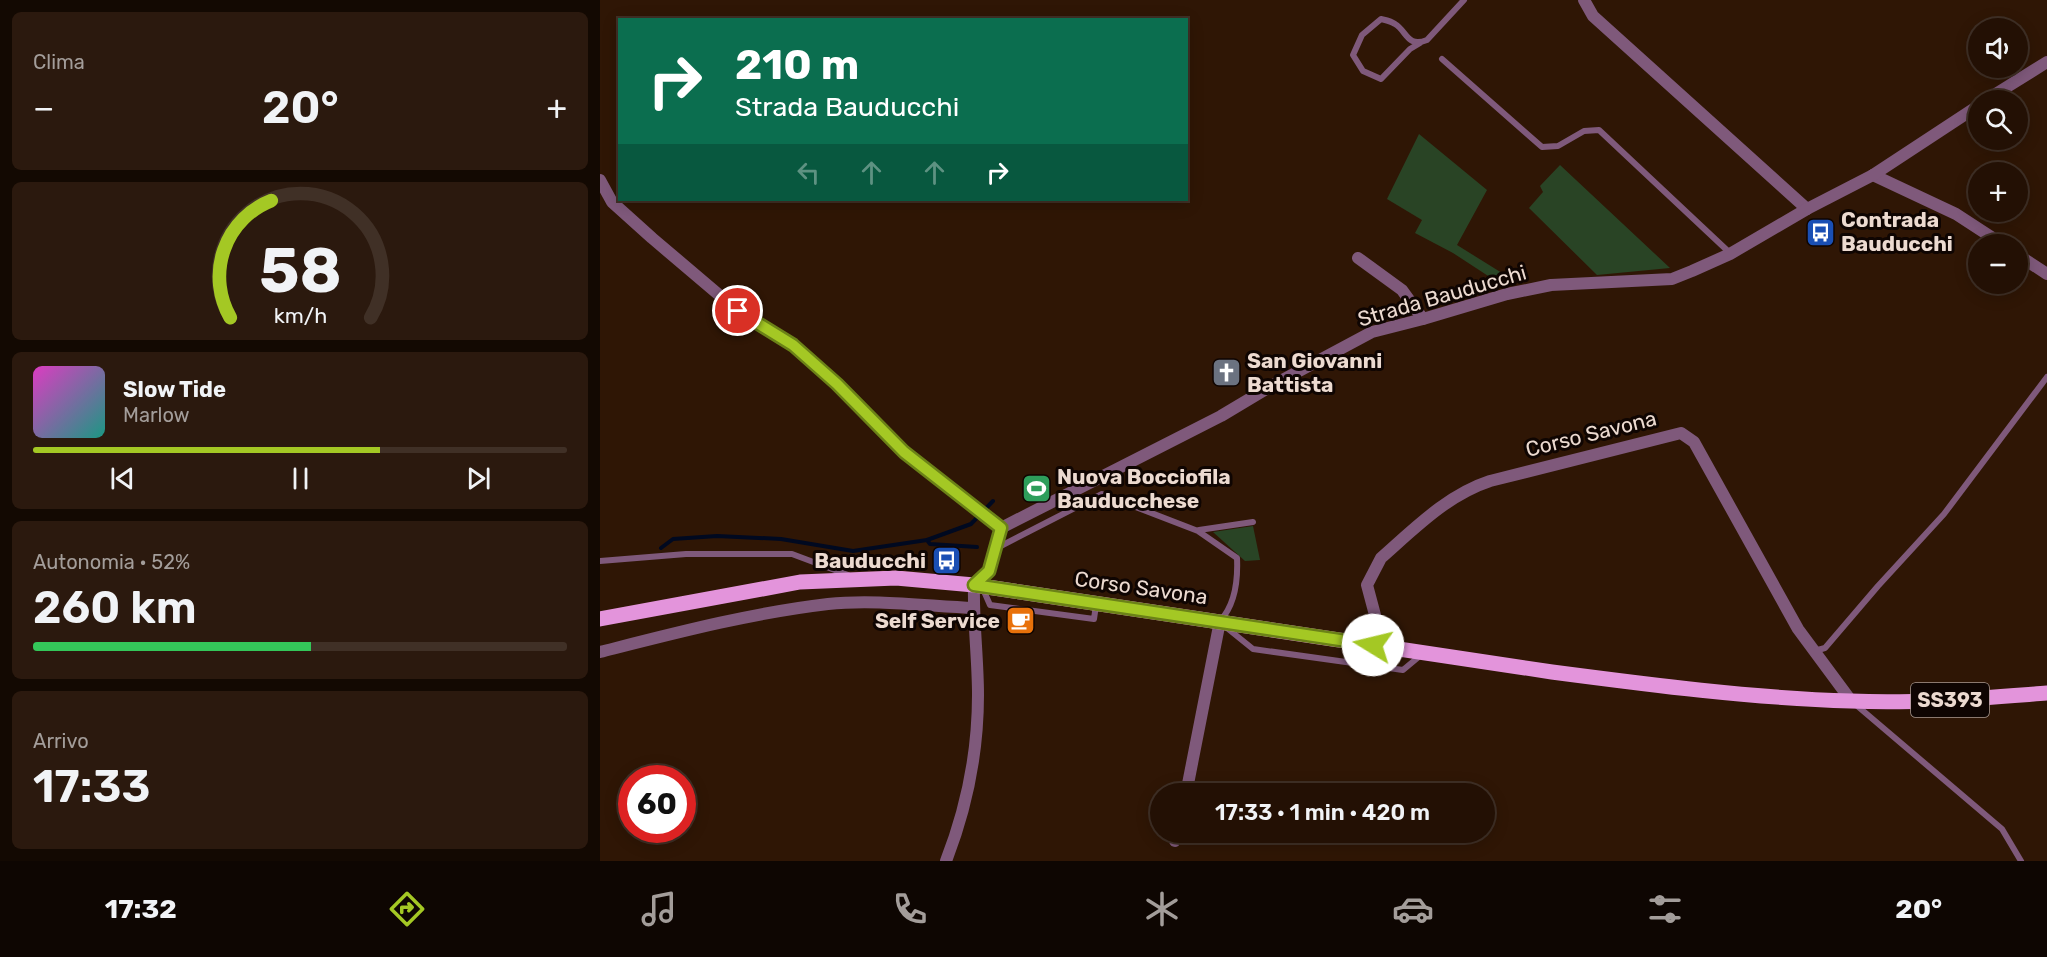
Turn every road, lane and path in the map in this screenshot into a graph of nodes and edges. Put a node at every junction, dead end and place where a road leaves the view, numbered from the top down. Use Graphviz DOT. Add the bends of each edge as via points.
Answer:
graph roads {
  1 [pos="1464,0"];
  2 [pos="1584,0"];
  3 [pos="1420,43"];
  4 [pos="1442,59"];
  5 [pos="2047,62"];
  6 [pos="2002,90"];
  7 [pos="1968,113"];
  8 [pos="1873,175"];
  9 [pos="600,180"];
  10 [pos="1807,209"];
  11 [pos="1987,234"];
  12 [pos="1730,254"];
  13 [pos="1358,258"];
  14 [pos="2028,262"];
  15 [pos="2047,274"];
  16 [pos="1423,319"];
  17 [pos="2047,376"];
  18 [pos="1103,475"];
  19 [pos="1102,494"];
  20 [pos="1253,522"];
  21 [pos="1001,528"];
  22 [pos="1198,531"];
  23 [pos="995,549"];
  24 [pos="600,561"];
  25 [pos="860,580"];
  26 [pos="978,585"];
  27 [pos="974,608"];
  28 [pos="600,619"];
  29 [pos="1220,621"];
  30 [pos="1373,645"];
  31 [pos="1814,651"];
  32 [pos="600,652"];
  33 [pos="1424,653"];
  34 [pos="2047,693"];
  35 [pos="1852,702"];
  36 [pos="1188,783"];
  37 [pos="946,861"];
  38 [pos="2021,861"];
  1 -- 3 [label="lane"];
  2 -- 10 [label="street" via="1593,16"];
  3 -- 3 [label="lane" via="1381,79 1363,71 1353,55 1362,35 1381,19 1396,24 1407,39"];
  4 -- 12 [label="lane" via="1542,147 1558,147 1584,131 1599,130"];
  5 -- 6 [label="street"];
  7 -- 8 [label="street, Strada Bauducchi"];
  8 -- 10 [label="street, Strada Bauducchi"];
  8 -- 11 [label="street" via="1956,214"];
  9 -- 21 [label="street" via="612,202 652,238 738,311 793,345 904,452"];
  10 -- 12 [label="street, Strada Bauducchi"];
  12 -- 16 [label="street, Strada Bauducchi" via="1672,279 1551,285 1471,303"];
  13 -- 16 [label="street" via="1402,290"];
  14 -- 15 [label="street"];
  16 -- 18 [label="street, Strada Bauducchi" via="1372,332 1221,416"];
  17 -- 31 [label="lane" via="1944,514 1825,648"];
  18 -- 19 [label="lane"];
  18 -- 21 [label="street, Strada Bauducchi"];
  19 -- 22 [label="lane"];
  19 -- 23 [label="lane"];
  20 -- 22 [label="lane"];
  21 -- 23 [label="street"];
  22 -- 29 [label="lane" via="1238,558 1238,575 1228,612"];
  23 -- 26 [label="street" via="989,571"];
  24 -- 25 [label="lane" via="687,554 792,554"];
  25 -- 26 [label="main road, Corso Savona / SS393" via="896,578"];
  25 -- 28 [label="main road, Corso Savona / SS393" via="800,582"];
  26 -- 27 [label="street"];
  26 -- 29 [label="main road, Corso Savona / SS393"];
  27 -- 32 [label="street" via="829,604 690,630"];
  27 -- 37 [label="street" via="978,695 975,749 958,831"];
  29 -- 30 [label="main road, Corso Savona / SS393"];
  29 -- 33 [label="lane" via="1253,649 1403,670"];
  29 -- 36 [label="street"];
  30 -- 31 [label="street, Corso Savona" via="1375,615 1367,585 1374,570 1381,558 1444,504 1470,487 1490,481 1681,433 1694,442"];
  30 -- 33 [label="main road, Corso Savona / SS393"];
  31 -- 35 [label="street, Corso Savona"];
  33 -- 35 [label="main road, Corso Savona / SS393" via="1648,685"];
  34 -- 35 [label="main road, Corso Savona / SS393"];
  35 -- 38 [label="lane" via="2002,829"];
}
